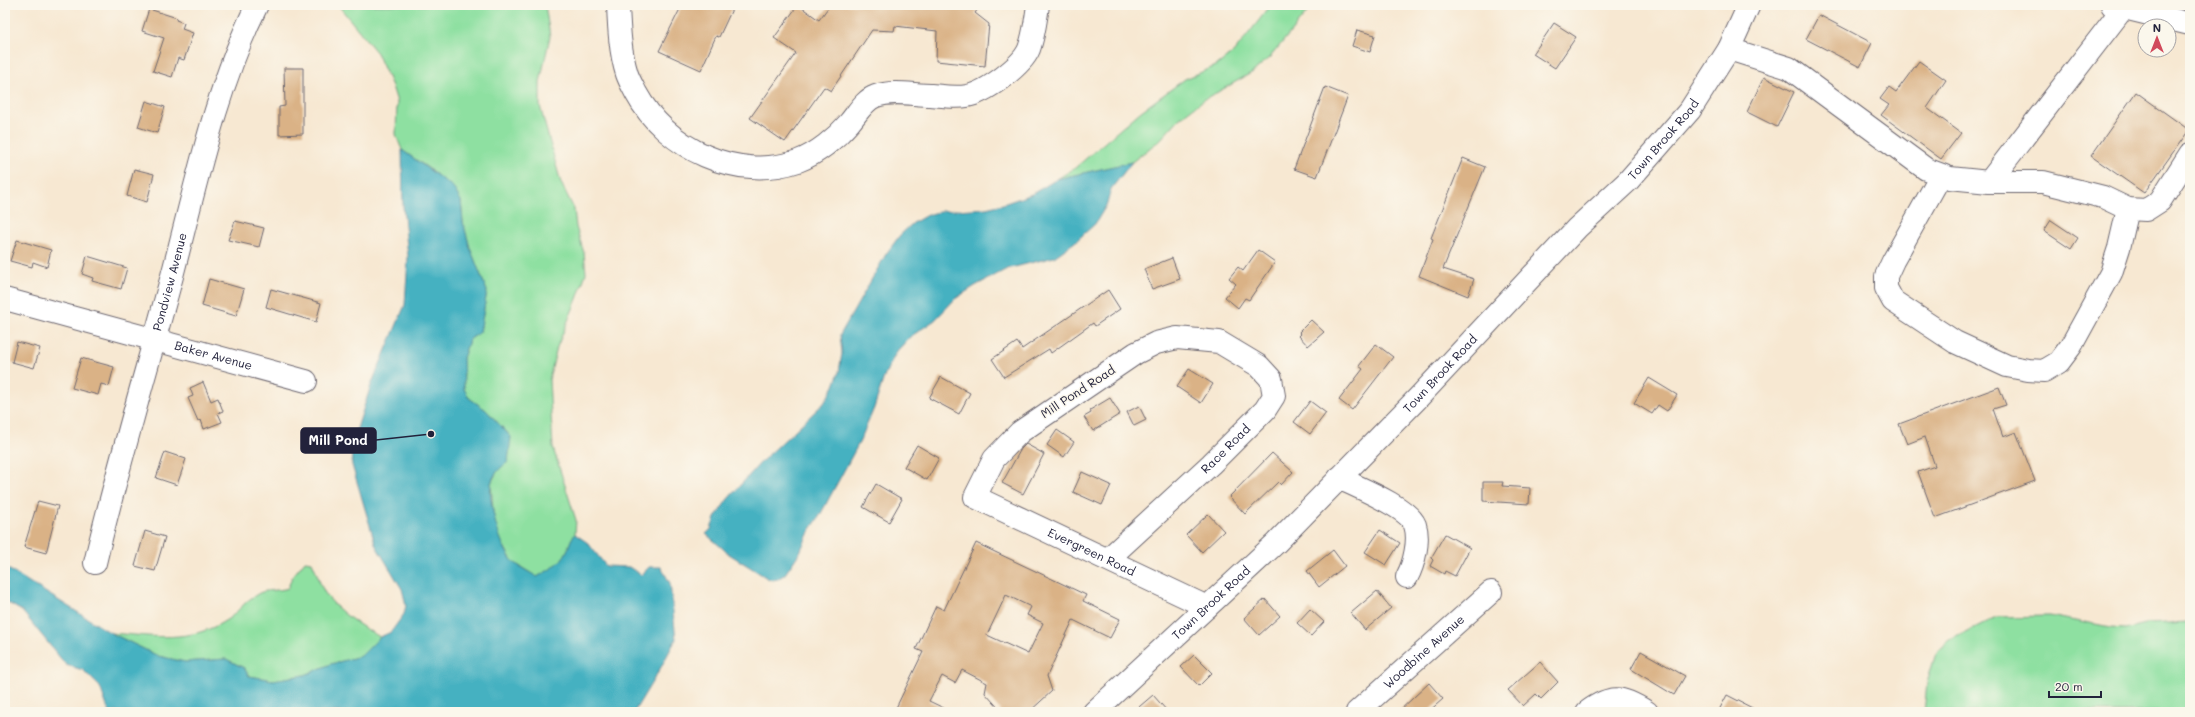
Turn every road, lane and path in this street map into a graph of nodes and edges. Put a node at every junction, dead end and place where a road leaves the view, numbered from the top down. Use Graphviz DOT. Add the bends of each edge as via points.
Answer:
graph roads {
  1 [pos="257,5"];
  2 [pos="618,5"];
  3 [pos="1038,5"];
  4 [pos="1749,5"];
  5 [pos="2118,6"];
  6 [pos="2190,24"];
  7 [pos="1729,49"];
  8 [pos="2190,154"];
  9 [pos="1941,175"];
  10 [pos="1989,182"];
  11 [pos="2128,209"];
  12 [pos="5,299"];
  13 [pos="155,339"];
  14 [pos="1212,341"];
  15 [pos="306,382"];
  16 [pos="1339,478"];
  17 [pos="975,497"];
  18 [pos="1108,559"];
  19 [pos="95,563"];
  20 [pos="1407,577"];
  21 [pos="1491,592"];
  22 [pos="1207,606"];
  23 [pos="1094,712"];
  24 [pos="1357,712"];
  25 [pos="1587,712"];
  26 [pos="1647,712"];
  1 -- 13 [label="street, Pondview Avenue" via="233,61 206,145"];
  2 -- 3 [label="street" via="619,32 627,74 643,104 666,130 694,151 706,156 732,165 765,168 799,160 825,146 849,124 866,103 876,96 968,96 987,88 1014,68 1028,51"];
  4 -- 7 [label="street, Town Brook Road"];
  5 -- 6 [label="street"];
  5 -- 10 [label="street"];
  7 -- 9 [label="street" via="1789,68 1926,169"];
  7 -- 16 [label="street, Town Brook Road" via="1690,110 1661,145 1628,181 1577,228"];
  8 -- 11 [label="street" via="2160,201 2146,210"];
  9 -- 10 [label="street"];
  9 -- 11 [label="street" via="1893,261 1886,276 1886,288 1893,301 1955,342 2007,366 2028,370 2044,371 2059,362 2071,346 2111,273"];
  10 -- 11 [label="street" via="2043,182 2103,197"];
  12 -- 13 [label="street, Baker Avenue"];
  13 -- 15 [label="street, Baker Avenue"];
  13 -- 19 [label="street, Pondview Avenue"];
  14 -- 17 [label="street, Mill Pond Road" via="1177,338 1156,343 1136,353 1020,432 994,460"];
  14 -- 18 [label="street, Race Road" via="1237,352 1259,366 1272,380 1274,396 1265,410 1211,464"];
  16 -- 20 [label="street" via="1399,508 1415,525 1416,541 1412,568"];
  16 -- 22 [label="street, Town Brook Road" via="1276,544"];
  17 -- 18 [label="street, Evergreen Road"];
  18 -- 22 [label="street, Evergreen Road"];
  21 -- 24 [label="street, Woodbine Avenue"];
  22 -- 23 [label="street, Town Brook Road"];
  25 -- 26 [label="street" via="1610,699 1620,700"];
}
